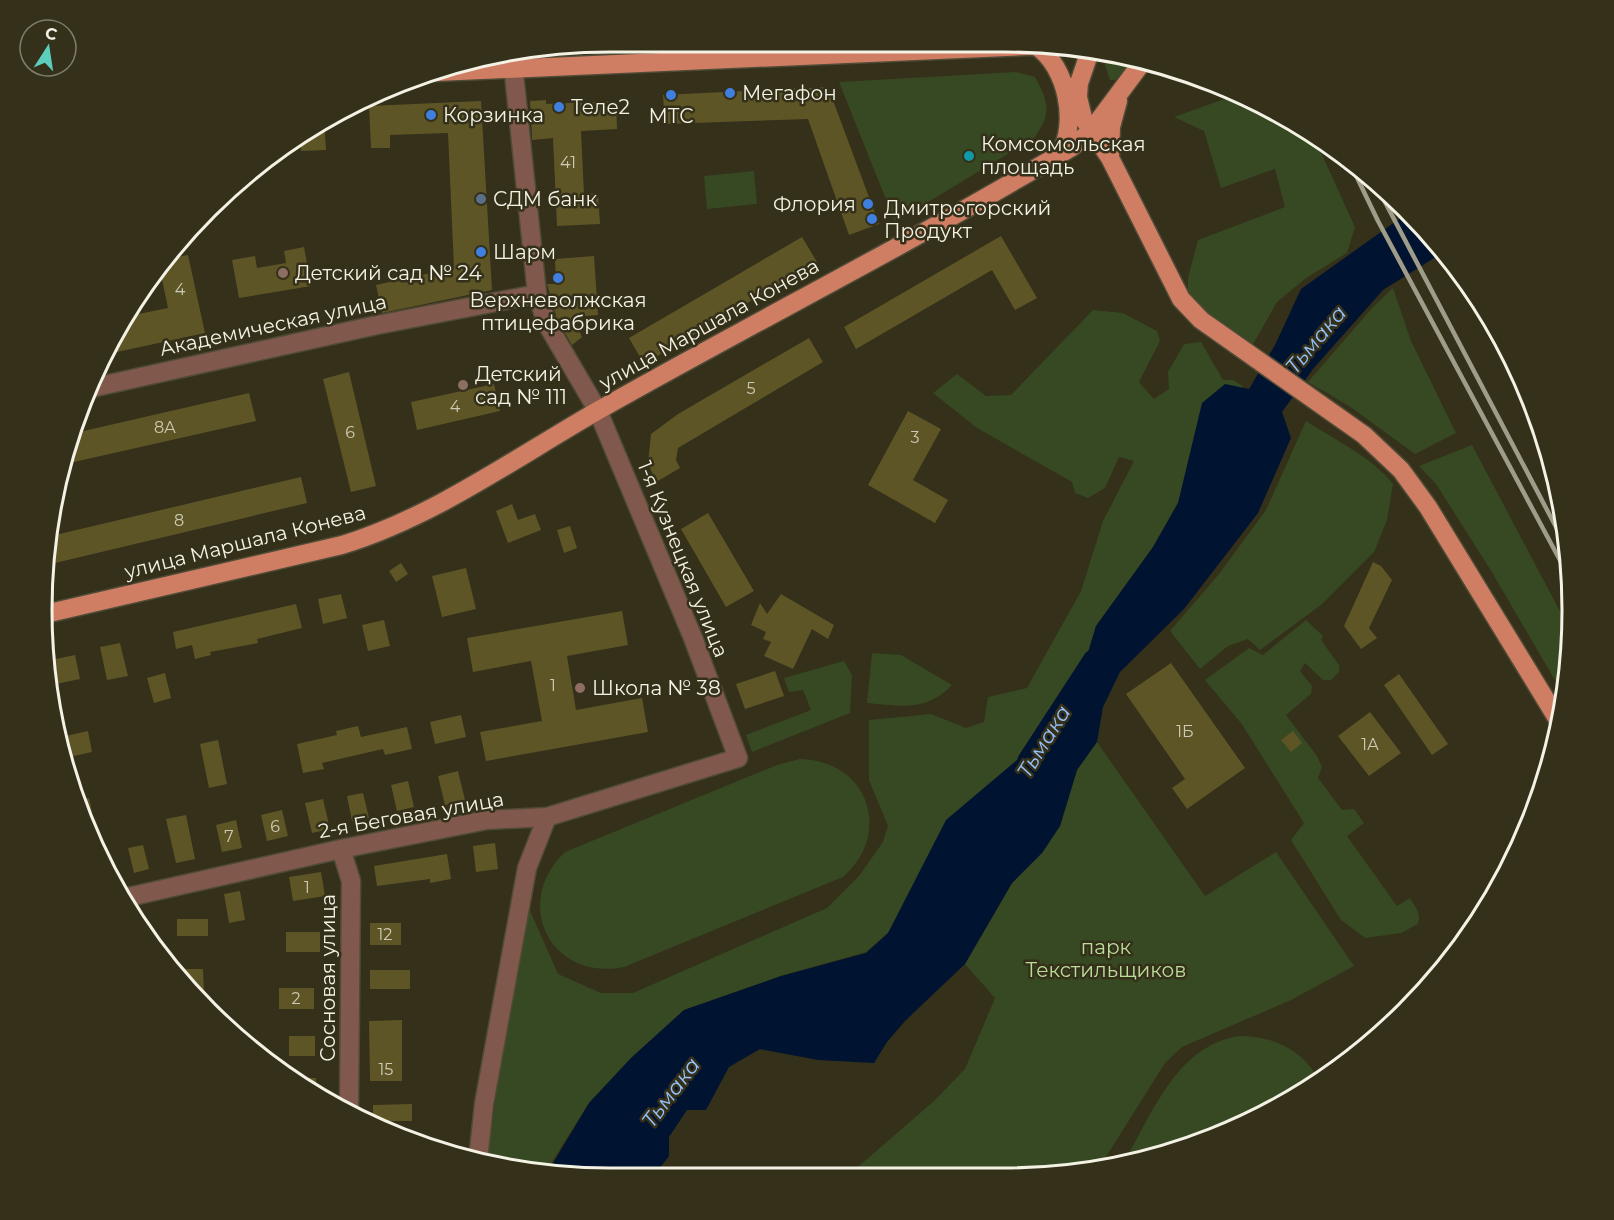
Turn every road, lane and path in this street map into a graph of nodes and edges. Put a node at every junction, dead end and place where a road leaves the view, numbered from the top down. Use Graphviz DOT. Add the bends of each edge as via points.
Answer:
graph roads {
  1 [pos="844,52"];
  2 [pos="1048,55"];
  3 [pos="1087,59"];
  4 [pos="513,62"];
  5 [pos="495,64"];
  6 [pos="1054,65"];
  7 [pos="1137,69"];
  8 [pos="1079,82"];
  9 [pos="1123,87"];
  10 [pos="1069,123"];
  11 [pos="1090,131"];
  12 [pos="1060,154"];
  13 [pos="1110,158"];
  14 [pos="537,294"];
  15 [pos="100,386"];
  16 [pos="598,411"];
  17 [pos="52,612"];
  18 [pos="1552,711"];
  19 [pos="738,758"];
  20 [pos="547,817"];
  21 [pos="341,849"];
  22 [pos="131,896"];
  23 [pos="349,1103"];
  24 [pos="479,1152"];
  1 -- 4 [label="main road"];
  2 -- 6 [label="main road"];
  3 -- 8 [label="main road"];
  4 -- 5 [label="main road"];
  4 -- 14 [label="street, 1-я Кузнецкая улица"];
  6 -- 8 [label="main road"];
  6 -- 10 [label="main road" via="1065,93"];
  7 -- 9 [label="main road, улица Маршала Конева"];
  8 -- 10 [label="main road"];
  8 -- 11 [label="main road" via="1080,111"];
  9 -- 11 [label="main road, улица Маршала Конева"];
  9 -- 13 [label="main road" via="1111,127"];
  10 -- 12 [label="main road"];
  11 -- 12 [label="main road, улица Маршала Конева"];
  11 -- 13 [label="main road"];
  12 -- 13 [label="main road" via="1082,152"];
  12 -- 16 [label="main road, улица Маршала Конева"];
  13 -- 18 [label="main road" via="1181,299 1200,320 1364,435 1401,470 1421,496"];
  14 -- 15 [label="street, Академическая улица"];
  14 -- 16 [label="street, 1-я Кузнецкая улица" via="547,324"];
  16 -- 17 [label="main road, улица Маршала Конева" via="418,515 369,537"];
  16 -- 19 [label="street, 1-я Кузнецкая улица" via="693,638"];
  19 -- 20 [label="street, 2-я Беговая улица"];
  20 -- 21 [label="street, 2-я Беговая улица" via="487,820"];
  20 -- 24 [label="street" via="527,868"];
  21 -- 22 [label="street, 2-я Беговая улица"];
  21 -- 23 [label="street, Сосновая улица" via="351,881"];
}
